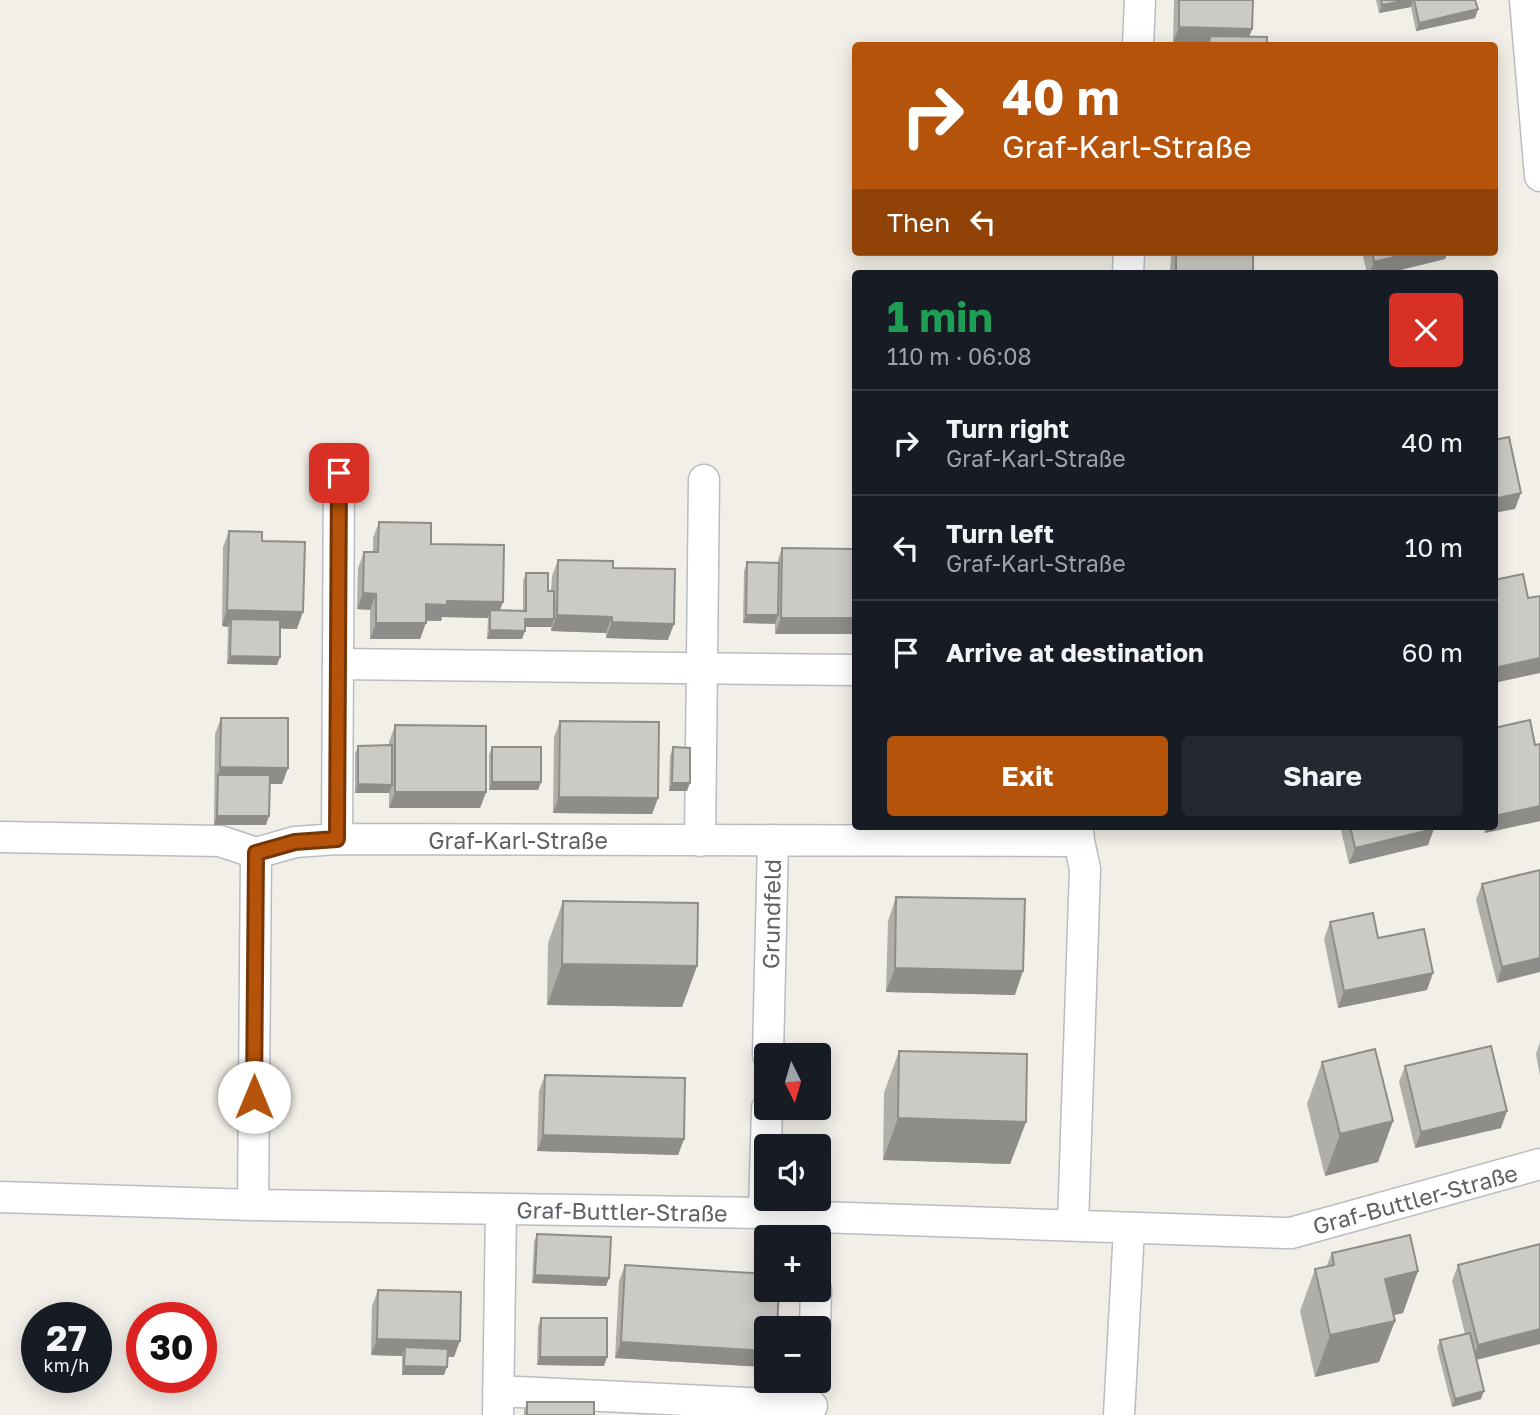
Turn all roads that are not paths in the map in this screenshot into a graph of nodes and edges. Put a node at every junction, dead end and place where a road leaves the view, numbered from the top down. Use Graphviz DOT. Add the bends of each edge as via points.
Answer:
graph roads {
  1 [pos="1140,0"];
  2 [pos="1525,0"];
  3 [pos="1138,42"];
  4 [pos="1540,176"];
  5 [pos="339,473"];
  6 [pos="704,480"];
  7 [pos="338,664"];
  8 [pos="702,666"];
  9 [pos="852,670"];
  10 [pos="1078,833"];
  11 [pos="0,837"];
  12 [pos="337,839"];
  13 [pos="773,840"];
  14 [pos="700,841"];
  15 [pos="256,853"];
  16 [pos="768,1043"];
  17 [pos="767,1120"];
  18 [pos="1540,1164"];
  19 [pos="0,1198"];
  20 [pos="253,1205"];
  21 [pos="502,1209"];
  22 [pos="764,1213"];
  23 [pos="810,1225"];
  24 [pos="1073,1225"];
  25 [pos="831,1227"];
  26 [pos="1129,1228"];
  27 [pos="813,1401"];
  28 [pos="498,1403"];
  29 [pos="1119,1415"];
  1 -- 3 [label="street"];
  2 -- 4 [label="street"];
  5 -- 7 [label="street"];
  6 -- 8 [label="street"];
  7 -- 8 [label="street"];
  7 -- 12 [label="street"];
  8 -- 9 [label="street"];
  8 -- 14 [label="street"];
  10 -- 13 [label="street, Grundfeld"];
  10 -- 24 [label="street" via="1085,869"];
  11 -- 15 [label="street" via="220,841"];
  12 -- 14 [label="street, Graf-Karl-Straße"];
  12 -- 15 [label="street, Graf-Karl-Straße" via="295,842"];
  13 -- 14 [label="street, Graf-Karl-Straße"];
  13 -- 16 [label="street, Grundfeld"];
  15 -- 20 [label="street"];
  17 -- 22 [label="street"];
  18 -- 26 [label="street, Graf-Buttler-Straße" via="1288,1233"];
  19 -- 20 [label="street, Graf-Buttler-Straße"];
  20 -- 21 [label="street, Graf-Buttler-Straße"];
  21 -- 22 [label="street, Graf-Buttler-Straße"];
  21 -- 28 [label="street"];
  22 -- 23 [label="street, Graf-Buttler-Straße"];
  24 -- 25 [label="street, Graf-Buttler-Straße"];
  24 -- 26 [label="street, Graf-Buttler-Straße"];
  26 -- 29 [label="street"];
  27 -- 28 [label="street"];
}
